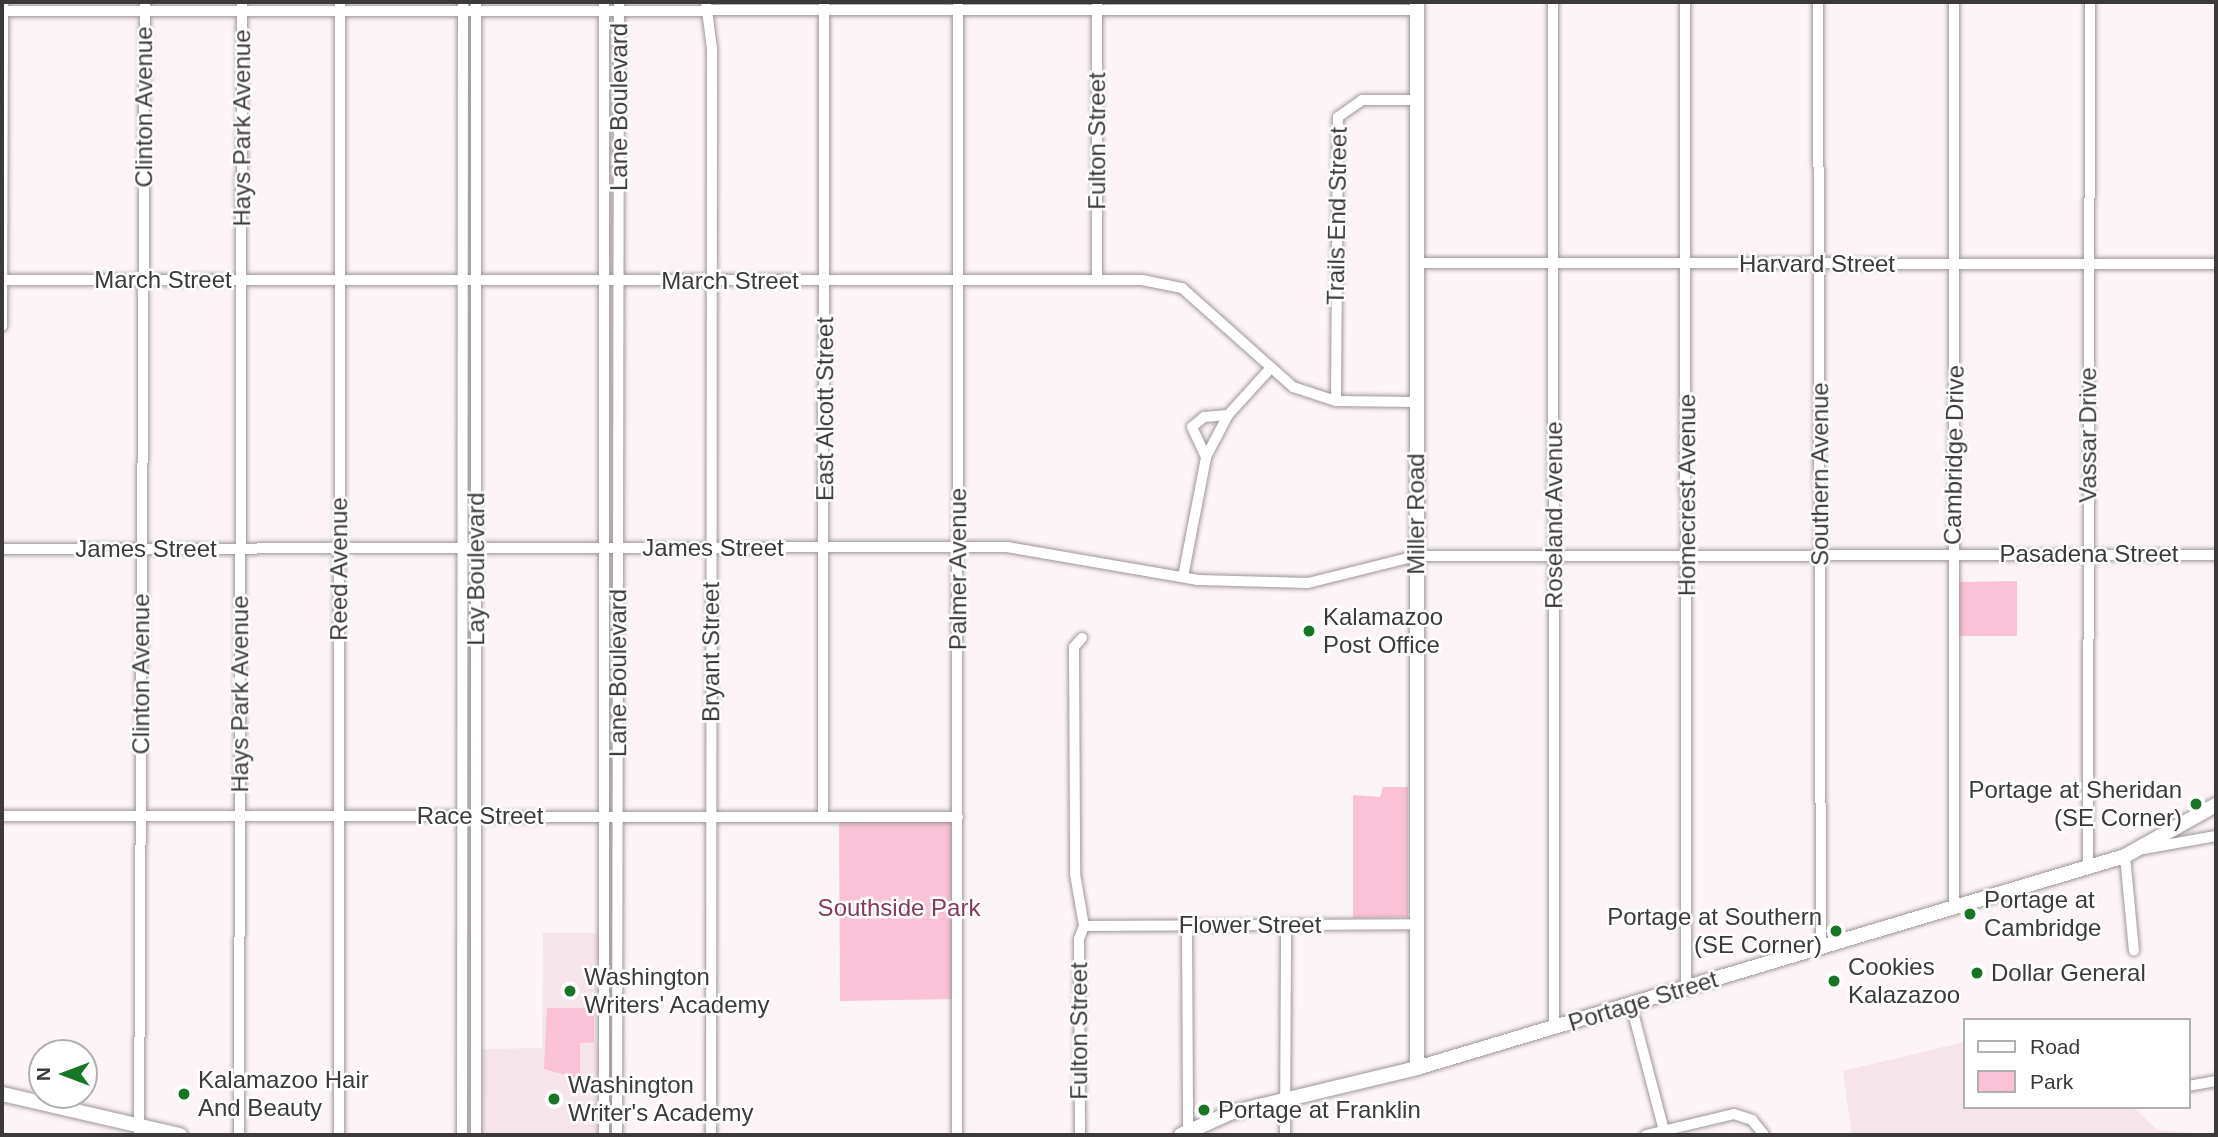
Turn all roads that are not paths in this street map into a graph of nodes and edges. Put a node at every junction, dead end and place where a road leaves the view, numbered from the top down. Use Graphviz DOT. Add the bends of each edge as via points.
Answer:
graph roads {
  1 [pos="463,2"];
  2 [pos="476,2"];
  3 [pos="619,2"];
  4 [pos="706,2"];
  5 [pos="1553,2"];
  6 [pos="1685,2"];
  7 [pos="1818,2"];
  8 [pos="1954,2"];
  9 [pos="2090,2"];
  10 [pos="1417,6"];
  11 [pos="144,7"];
  12 [pos="242,7"];
  13 [pos="340,7"];
  14 [pos="604,7"];
  15 [pos="824,7"];
  16 [pos="958,7"];
  17 [pos="1097,7"];
  18 [pos="1256,7"];
  19 [pos="3,8"];
  20 [pos="463,13"];
  21 [pos="476,13"];
  22 [pos="707,13"];
  23 [pos="619,14"];
  24 [pos="1418,100"];
  25 [pos="604,143"];
  26 [pos="619,143"];
  27 [pos="463,146"];
  28 [pos="477,146"];
  29 [pos="2,147"];
  30 [pos="1417,262"];
  31 [pos="2089,263"];
  32 [pos="1553,264"];
  33 [pos="1685,264"];
  34 [pos="1820,264"];
  35 [pos="2216,264"];
  36 [pos="1956,265"];
  37 [pos="2,280"];
  38 [pos="143,280"];
  39 [pos="604,280"];
  40 [pos="1097,280"];
  41 [pos="241,281"];
  42 [pos="339,281"];
  43 [pos="463,281"];
  44 [pos="477,281"];
  45 [pos="618,281"];
  46 [pos="711,281"];
  47 [pos="825,281"];
  48 [pos="958,281"];
  49 [pos="2,326"];
  50 [pos="1268,371"];
  51 [pos="1336,401"];
  52 [pos="1417,402"];
  53 [pos="464,411"];
  54 [pos="477,412"];
  55 [pos="1228,415"];
  56 [pos="605,417"];
  57 [pos="618,417"];
  58 [pos="1206,457"];
  59 [pos="824,547"];
  60 [pos="959,547"];
  61 [pos="340,548"];
  62 [pos="464,548"];
  63 [pos="476,548"];
  64 [pos="605,548"];
  65 [pos="618,548"];
  66 [pos="711,548"];
  67 [pos="2,549"];
  68 [pos="142,549"];
  69 [pos="241,549"];
  70 [pos="1688,554"];
  71 [pos="1953,554"];
  72 [pos="2088,554"];
  73 [pos="1555,555"];
  74 [pos="1819,555"];
  75 [pos="2216,555"];
  76 [pos="1416,556"];
  77 [pos="1183,577"];
  78 [pos="1082,638"];
  79 [pos="605,680"];
  80 [pos="618,680"];
  81 [pos="463,681"];
  82 [pos="476,681"];
  83 [pos="2216,804"];
  84 [pos="604,815"];
  85 [pos="618,815"];
  86 [pos="2,816"];
  87 [pos="141,816"];
  88 [pos="462,816"];
  89 [pos="476,816"];
  90 [pos="710,816"];
  91 [pos="822,816"];
  92 [pos="240,817"];
  93 [pos="338,817"];
  94 [pos="958,817"];
  95 [pos="2216,836"];
  96 [pos="2143,849"];
  97 [pos="2125,856"];
  98 [pos="2088,868"];
  99 [pos="1954,908"];
  100 [pos="1418,924"];
  101 [pos="1187,925"];
  102 [pos="1286,926"];
  103 [pos="1083,927"];
  104 [pos="1821,946"];
  105 [pos="462,947"];
  106 [pos="476,948"];
  107 [pos="2134,951"];
  108 [pos="604,964"];
  109 [pos="618,964"];
  110 [pos="1686,988"];
  111 [pos="1632,1005"];
  112 [pos="1554,1027"];
  113 [pos="1417,1068"];
  114 [pos="2216,1081"];
  115 [pos="462,1083"];
  116 [pos="477,1083"];
  117 [pos="2190,1086"];
  118 [pos="2,1094"];
  119 [pos="1285,1099"];
  120 [pos="604,1107"];
  121 [pos="617,1107"];
  122 [pos="1663,1128"];
  123 [pos="139,1130"];
  124 [pos="1184,1133"];
  125 [pos="180,1135"];
  126 [pos="240,1135"];
  127 [pos="339,1135"];
  128 [pos="462,1135"];
  129 [pos="476,1135"];
  130 [pos="604,1135"];
  131 [pos="617,1135"];
  132 [pos="711,1135"];
  133 [pos="957,1135"];
  134 [pos="1080,1135"];
  135 [pos="1285,1135"];
  136 [pos="1646,1135"];
  137 [pos="1764,1135"];
  1 -- 20 [label="street, Lay Boulevard"];
  2 -- 21 [label="street, Lay Boulevard"];
  3 -- 23 [label="street, Lane Boulevard"];
  4 -- 22 [label="street, Bryant Street"];
  5 -- 32 [label="street, Roseland Avenue"];
  6 -- 33 [label="street, Homecrest Avenue"];
  7 -- 34 [label="street, Southern Avenue"];
  8 -- 36 [label="street, Cambridge Drive"];
  9 -- 31 [label="street, Vassar Drive"];
  10 -- 18 [label="street"];
  10 -- 24 [label="main road, Miller Road"];
  11 -- 12 [label="street"];
  11 -- 19 [label="street"];
  11 -- 38 [label="street, Clinton Avenue"];
  12 -- 13 [label="street"];
  12 -- 41 [label="street, Hays Park Avenue"];
  13 -- 20 [label="street"];
  13 -- 42 [label="street, Reed Avenue"];
  14 -- 21 [label="street"];
  14 -- 23 [label="street"];
  14 -- 25 [label="street, Lane Boulevard"];
  15 -- 16 [label="street"];
  15 -- 22 [label="street"];
  15 -- 47 [label="street, East Alcott Street"];
  16 -- 17 [label="street"];
  16 -- 48 [label="street, Palmer Avenue"];
  17 -- 18 [label="street"];
  17 -- 40 [label="street, Fulton Street"];
  19 -- 29 [label="street"];
  20 -- 21 [label="street"];
  20 -- 27 [label="street, Lay Boulevard"];
  21 -- 28 [label="street, Lay Boulevard"];
  22 -- 23 [label="street"];
  22 -- 46 [label="street, Bryant Street"];
  23 -- 26 [label="street, Lane Boulevard"];
  24 -- 30 [label="main road, Miller Road"];
  24 -- 51 [label="street, Trails End Street" via="1362,100 1338,117"];
  25 -- 26 [label="street"];
  25 -- 39 [label="street, Lane Boulevard"];
  26 -- 45 [label="street, Lane Boulevard"];
  27 -- 28 [label="street"];
  27 -- 43 [label="street, Lay Boulevard"];
  28 -- 44 [label="street, Lay Boulevard"];
  29 -- 37 [label="street"];
  30 -- 32 [label="street, Harvard Street"];
  30 -- 52 [label="main road, Miller Road"];
  31 -- 35 [label="street, Harvard Street"];
  31 -- 36 [label="street, Harvard Street"];
  31 -- 72 [label="street, Vassar Drive"];
  32 -- 33 [label="street, Harvard Street"];
  32 -- 73 [label="street, Roseland Avenue"];
  33 -- 34 [label="street, Harvard Street"];
  33 -- 70 [label="street, Homecrest Avenue"];
  34 -- 36 [label="street, Harvard Street"];
  34 -- 74 [label="street, Southern Avenue"];
  36 -- 71 [label="street, Cambridge Drive"];
  37 -- 38 [label="street, March Street"];
  37 -- 49 [label="street"];
  38 -- 41 [label="street, March Street"];
  38 -- 68 [label="street, Clinton Avenue"];
  39 -- 44 [label="street, March Street"];
  39 -- 45 [label="street, March Street"];
  39 -- 56 [label="street, Lane Boulevard"];
  40 -- 48 [label="street, March Street"];
  40 -- 50 [label="street, March Street" via="1182,288"];
  41 -- 42 [label="street, March Street"];
  41 -- 69 [label="street, Hays Park Avenue"];
  42 -- 43 [label="street, March Street"];
  42 -- 61 [label="street, Reed Avenue"];
  43 -- 44 [label="street, March Street"];
  43 -- 53 [label="street, Lay Boulevard"];
  44 -- 54 [label="street, Lay Boulevard"];
  45 -- 46 [label="street, March Street"];
  45 -- 57 [label="street, Lane Boulevard"];
  46 -- 47 [label="street, March Street"];
  46 -- 66 [label="street, Bryant Street"];
  47 -- 48 [label="street, March Street"];
  47 -- 59 [label="street, East Alcott Street"];
  48 -- 60 [label="street, Palmer Avenue"];
  50 -- 51 [label="street, March Street"];
  50 -- 55 [label="street"];
  51 -- 52 [label="street, March Street"];
  52 -- 76 [label="main road, Miller Road"];
  53 -- 54 [label="street"];
  53 -- 62 [label="street, Lay Boulevard"];
  54 -- 63 [label="street, Lay Boulevard"];
  55 -- 58 [label="street"];
  55 -- 58 [label="street" via="1204,417 1192,427"];
  56 -- 57 [label="street"];
  56 -- 64 [label="street, Lane Boulevard"];
  57 -- 65 [label="street, Lane Boulevard"];
  58 -- 77 [label="street"];
  59 -- 60 [label="street, James Street"];
  59 -- 66 [label="street, James Street"];
  59 -- 91 [label="street, East Alcott Street"];
  60 -- 77 [label="street, James Street" via="1029,549"];
  60 -- 94 [label="street, Palmer Avenue"];
  61 -- 62 [label="street, James Street"];
  61 -- 69 [label="street, James Street"];
  61 -- 93 [label="street, Reed Avenue"];
  62 -- 63 [label="street, James Street"];
  62 -- 81 [label="street, Lay Boulevard"];
  63 -- 64 [label="street, James Street"];
  63 -- 82 [label="street, Lay Boulevard"];
  64 -- 65 [label="street, James Street"];
  64 -- 79 [label="street, Lane Boulevard"];
  65 -- 66 [label="street, James Street"];
  65 -- 80 [label="street, Lane Boulevard"];
  66 -- 90 [label="street, Bryant Street"];
  67 -- 68 [label="street, James Street"];
  68 -- 69 [label="street, James Street"];
  68 -- 87 [label="street, Clinton Avenue"];
  69 -- 92 [label="street, Hays Park Avenue"];
  70 -- 73 [label="street, Pasadena Street"];
  70 -- 74 [label="street, Pasadena Street"];
  70 -- 110 [label="street, Homecrest Avenue"];
  71 -- 72 [label="street, Pasadena Street"];
  71 -- 74 [label="street, Pasadena Street"];
  71 -- 99 [label="street, Cambridge Drive"];
  72 -- 75 [label="street, Pasadena Street"];
  72 -- 98 [label="street, Vassar Drive"];
  73 -- 76 [label="street, Pasadena Street"];
  73 -- 112 [label="street, Roseland Avenue"];
  74 -- 104 [label="street, Southern Avenue"];
  76 -- 77 [label="street, James Street" via="1385,559 1326,582"];
  76 -- 100 [label="main road, Miller Road"];
  78 -- 103 [label="street, Fulton Street" via="1074,647 1075,874"];
  79 -- 80 [label="street"];
  79 -- 84 [label="street, Lane Boulevard"];
  80 -- 85 [label="street, Lane Boulevard"];
  81 -- 82 [label="street"];
  81 -- 88 [label="street, Lay Boulevard"];
  82 -- 89 [label="street, Lay Boulevard"];
  83 -- 96 [label="main road, Portage Street"];
  84 -- 85 [label="street, Race Street"];
  84 -- 89 [label="street, Race Street"];
  84 -- 108 [label="street, Lane Boulevard"];
  85 -- 90 [label="street, Race Street"];
  85 -- 109 [label="street, Lane Boulevard"];
  86 -- 87 [label="street, Race Street"];
  87 -- 92 [label="street, Race Street"];
  87 -- 123 [label="street, Clinton Avenue"];
  88 -- 89 [label="street, Race Street"];
  88 -- 93 [label="street, Race Street"];
  88 -- 105 [label="street, Lay Boulevard"];
  89 -- 106 [label="street, Lay Boulevard"];
  90 -- 91 [label="street, Race Street"];
  90 -- 132 [label="street, Bryant Street"];
  91 -- 94 [label="street, Race Street"];
  92 -- 93 [label="street, Race Street"];
  92 -- 126 [label="street, Hays Park Avenue"];
  93 -- 127 [label="street, Reed Avenue"];
  94 -- 133 [label="street, Palmer Avenue"];
  95 -- 96 [label="street"];
  96 -- 97 [label="main road, Portage Street"];
  97 -- 98 [label="main road, Portage Street"];
  97 -- 107 [label="street"];
  98 -- 99 [label="main road, Portage Street"];
  99 -- 104 [label="main road, Portage Street"];
  100 -- 102 [label="street, Flower Street"];
  100 -- 113 [label="main road, Miller Road"];
  101 -- 102 [label="street, Flower Street"];
  101 -- 103 [label="street, Flower Street"];
  101 -- 124 [label="street"];
  102 -- 119 [label="street"];
  103 -- 134 [label="street, Fulton Street"];
  104 -- 110 [label="main road, Portage Street"];
  105 -- 106 [label="street"];
  105 -- 115 [label="street, Lay Boulevard"];
  106 -- 116 [label="street, Lay Boulevard"];
  108 -- 109 [label="street"];
  108 -- 120 [label="street, Lane Boulevard"];
  109 -- 121 [label="street, Lane Boulevard"];
  110 -- 111 [label="main road, Portage Street"];
  111 -- 112 [label="main road, Portage Street"];
  111 -- 122 [label="street"];
  112 -- 113 [label="main road, Portage Street"];
  113 -- 119 [label="main road, Portage Street"];
  114 -- 117 [label="street"];
  115 -- 116 [label="street"];
  115 -- 128 [label="street, Lay Boulevard"];
  116 -- 129 [label="street, Lay Boulevard"];
  118 -- 123 [label="main road"];
  119 -- 124 [label="main road, Portage Street"];
  119 -- 135 [label="street"];
  120 -- 121 [label="street"];
  120 -- 130 [label="street, Lane Boulevard"];
  121 -- 131 [label="street, Lane Boulevard"];
  122 -- 136 [label="street"];
  122 -- 137 [label="street" via="1734,1114"];
  123 -- 125 [label="main road"];
}
